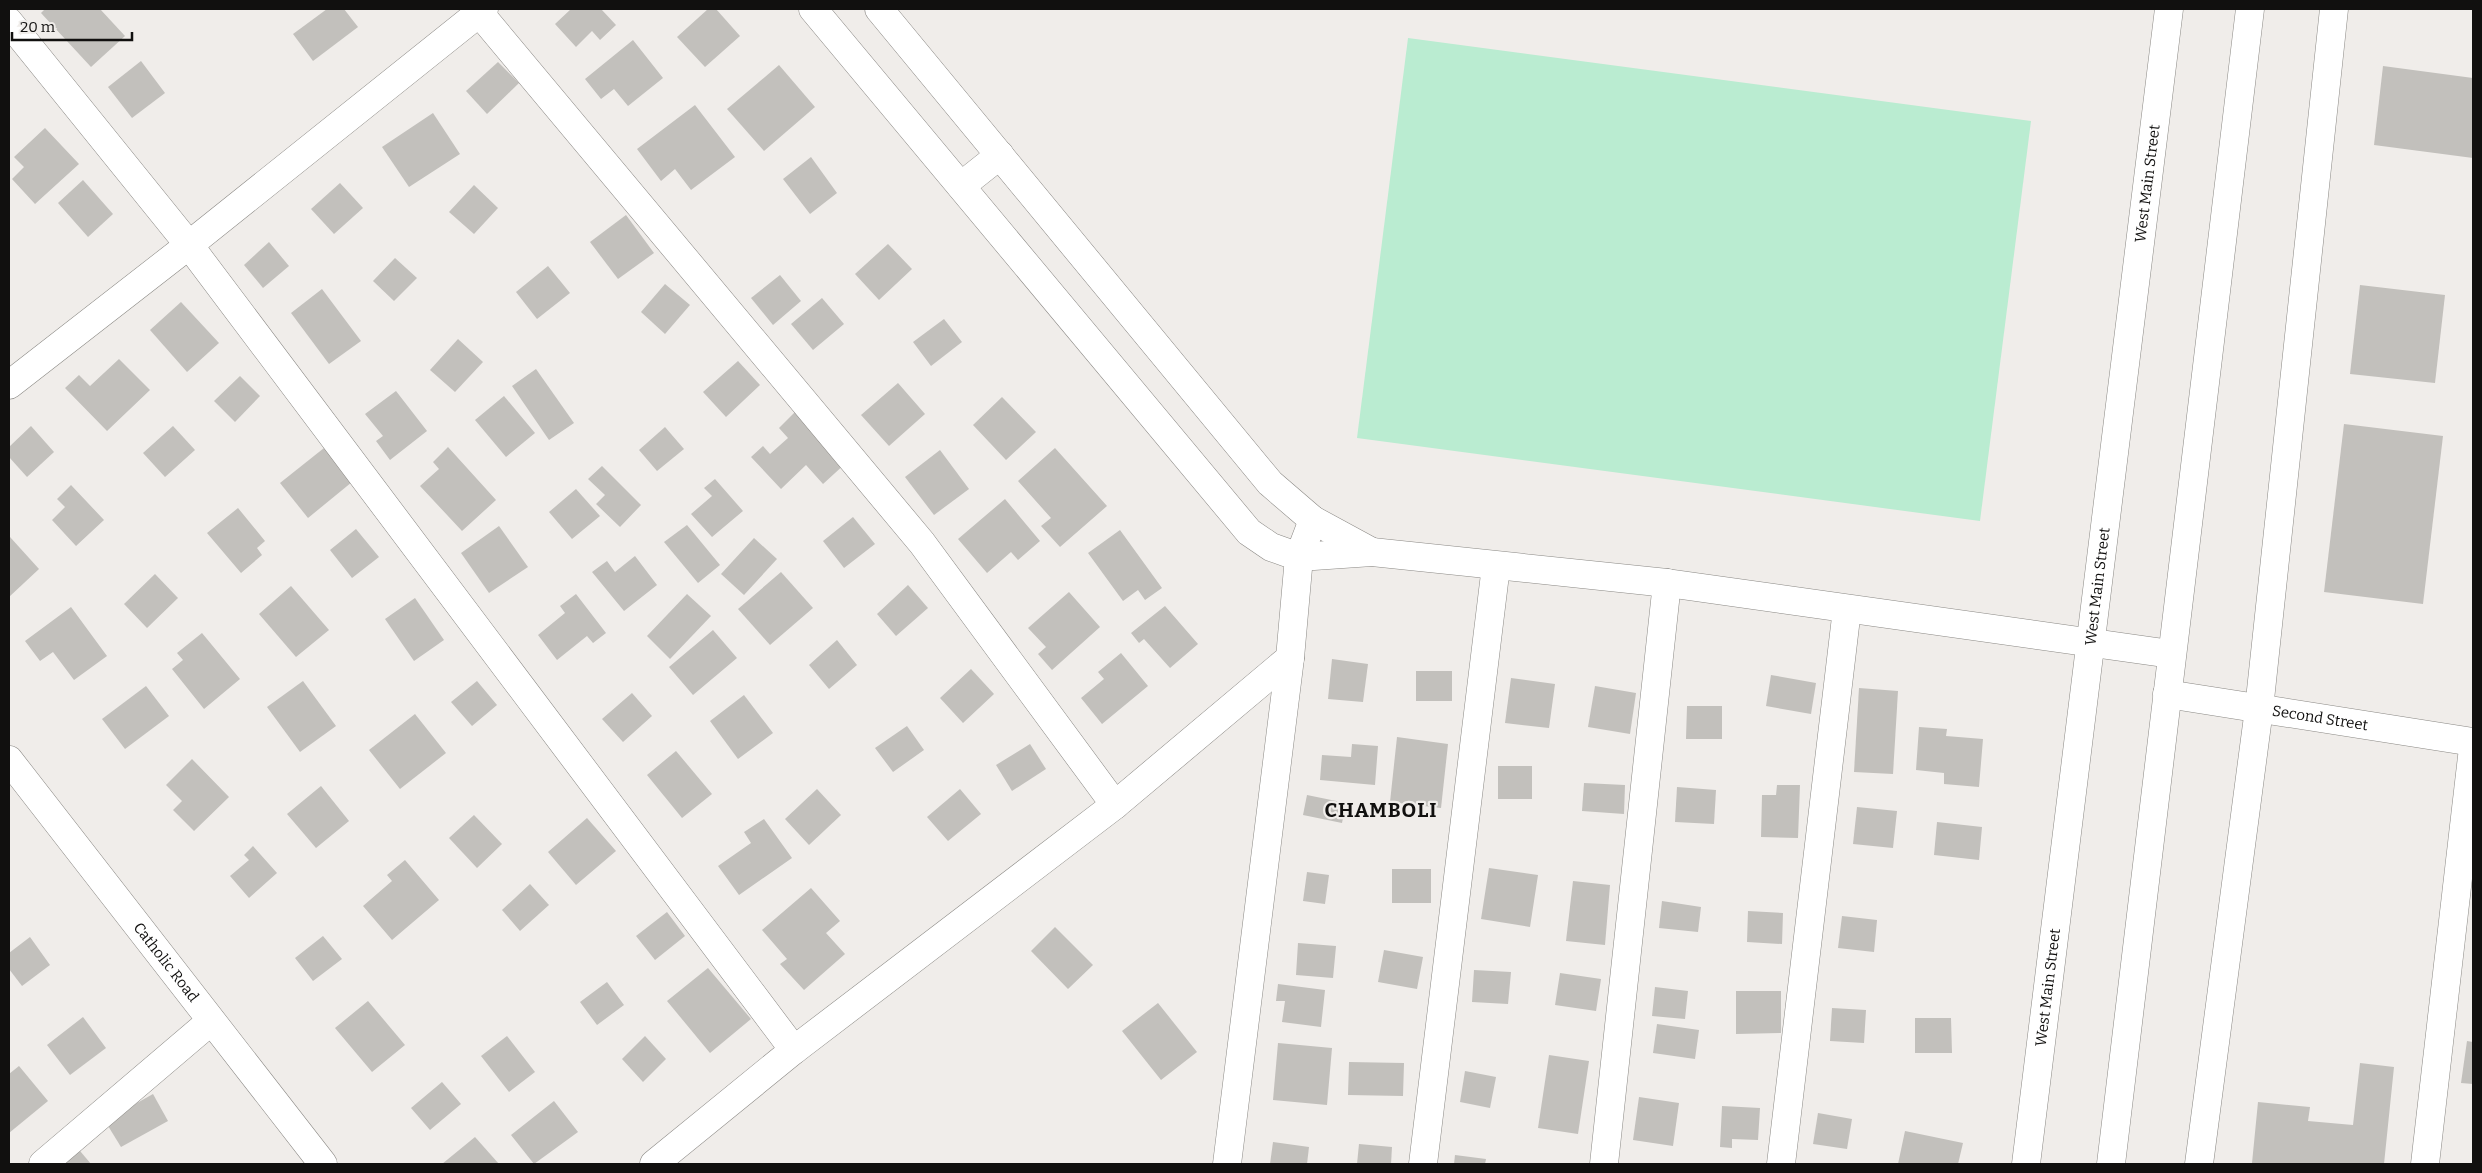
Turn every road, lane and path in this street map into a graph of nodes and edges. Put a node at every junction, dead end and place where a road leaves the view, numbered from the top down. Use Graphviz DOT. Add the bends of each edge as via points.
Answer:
graph roads {
  1 [pos="813,9"];
  2 [pos="879,9"];
  3 [pos="2169,9"];
  4 [pos="2250,9"];
  5 [pos="2334,9"];
  6 [pos="480,10"];
  7 [pos="9,22"];
  8 [pos="1000,155"];
  9 [pos="961,186"];
  10 [pos="189,245"];
  11 [pos="9,385"];
  12 [pos="1313,520"];
  13 [pos="1372,552"];
  14 [pos="1299,558"];
  15 [pos="1496,566"];
  16 [pos="1667,583"];
  17 [pos="1847,609"];
  18 [pos="2092,642"];
  19 [pos="2171,654"];
  20 [pos="1290,658"];
  21 [pos="2167,694"];
  22 [pos="2259,709"];
  23 [pos="2473,742"];
  24 [pos="2473,748"];
  25 [pos="9,760"];
  26 [pos="1114,805"];
  27 [pos="211,1021"];
  28 [pos="794,1050"];
  29 [pos="43,1164"];
  30 [pos="322,1164"];
  31 [pos="654,1164"];
  32 [pos="1227,1164"];
  33 [pos="1423,1164"];
  34 [pos="1604,1164"];
  35 [pos="1780,1164"];
  36 [pos="2026,1164"];
  37 [pos="2111,1164"];
  38 [pos="2199,1164"];
  39 [pos="2426,1164"];
  1 -- 9 [label="street"];
  2 -- 8 [label="street"];
  3 -- 18 [label="street, West Main Street"];
  4 -- 19 [label="street"];
  5 -- 22 [label="street"];
  6 -- 10 [label="street"];
  6 -- 26 [label="street" via="922,543"];
  7 -- 10 [label="street"];
  8 -- 9 [label="street"];
  8 -- 12 [label="street" via="1270,483"];
  9 -- 14 [label="street" via="1249,532"];
  10 -- 11 [label="street"];
  10 -- 28 [label="street"];
  12 -- 13 [label="street"];
  12 -- 14 [label="street"];
  13 -- 14 [label="street"];
  13 -- 15 [label="street"];
  14 -- 20 [label="street"];
  15 -- 16 [label="street"];
  15 -- 33 [label="street"];
  16 -- 17 [label="street"];
  16 -- 34 [label="street"];
  17 -- 18 [label="street"];
  17 -- 35 [label="street"];
  18 -- 19 [label="street"];
  18 -- 36 [label="street, West Main Street"];
  19 -- 21 [label="street"];
  20 -- 26 [label="street"];
  20 -- 32 [label="street"];
  21 -- 22 [label="street, Second Street"];
  21 -- 37 [label="street"];
  22 -- 23 [label="street, Second Street"];
  22 -- 38 [label="street"];
  24 -- 39 [label="street"];
  25 -- 27 [label="street, Catholic Road"];
  26 -- 28 [label="street"];
  27 -- 29 [label="street"];
  27 -- 30 [label="street, Catholic Road"];
  28 -- 31 [label="street"];
}
